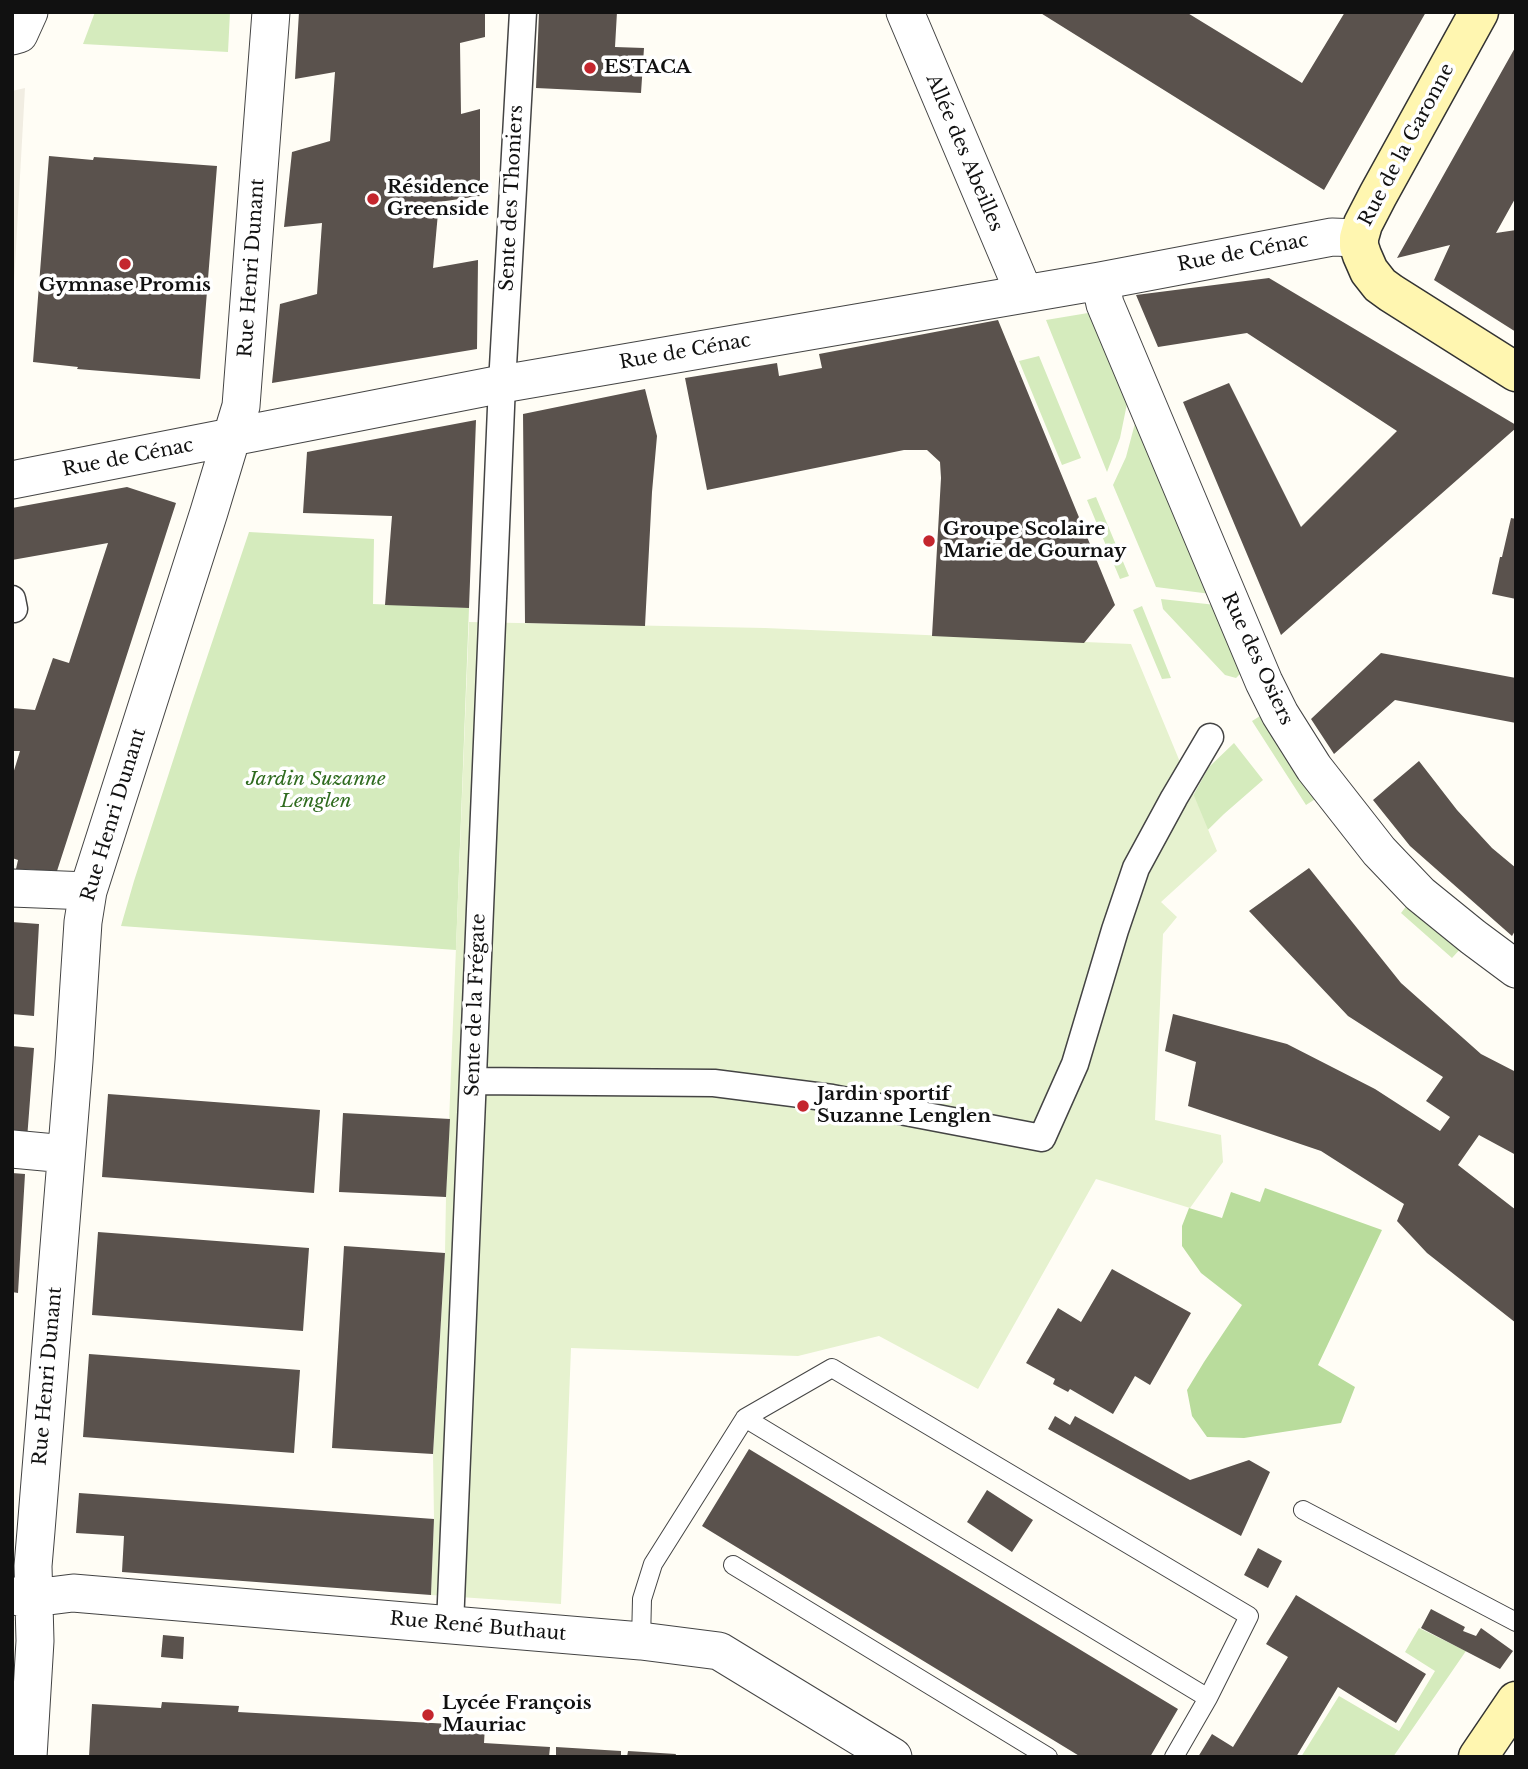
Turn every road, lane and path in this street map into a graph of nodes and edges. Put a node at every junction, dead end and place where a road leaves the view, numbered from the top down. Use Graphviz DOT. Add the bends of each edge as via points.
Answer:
graph roads {
  1 [pos="30,12"];
  2 [pos="271,12"];
  3 [pos="523,12"];
  4 [pos="905,12"];
  5 [pos="1479,12"];
  6 [pos="12,36"];
  7 [pos="1359,238"];
  8 [pos="1100,281"];
  9 [pos="1024,293"];
  10 [pos="1516,372"];
  11 [pos="502,384"];
  12 [pos="233,438"];
  13 [pos="12,480"];
  14 [pos="12,599"];
  15 [pos="12,609"];
  16 [pos="1210,737"];
  17 [pos="12,888"];
  18 [pos="88,891"];
  19 [pos="1516,969"];
  20 [pos="473,1081"];
  21 [pos="12,1149"];
  22 [pos="66,1154"];
  23 [pos="745,1418"];
  24 [pos="1303,1510"];
  25 [pos="733,1565"];
  26 [pos="23,1597"];
  27 [pos="1516,1622"];
  28 [pos="450,1625"];
  29 [pos="641,1641"];
  30 [pos="1208,1698"];
  31 [pos="1516,1701"];
  32 [pos="876,1752"];
  33 [pos="28,1757"];
  34 [pos="1048,1757"];
  35 [pos="1174,1757"];
  36 [pos="1478,1757"];
  1 -- 6 [label="street" via="19,34"];
  2 -- 12 [label="street, Rue Henri Dunant" via="241,406"];
  3 -- 11 [label="street, Sente des Thoniers"];
  4 -- 9 [label="street, Allée des Abeilles"];
  5 -- 7 [label="main road, Rue de la Garonne"];
  7 -- 8 [label="street, Rue de Cénac" via="1332,237"];
  7 -- 10 [label="main road, Rue de la Garonne" via="1365,263 1380,285"];
  8 -- 9 [label="street, Rue de Cénac"];
  8 -- 19 [label="street, Rue des Osiers" via="1105,304 1280,715 1314,768 1379,851 1420,894"];
  9 -- 11 [label="street, Rue de Cénac"];
  11 -- 12 [label="street, Rue de Cénac"];
  11 -- 20 [label="street, Sente de la Frégate"];
  12 -- 13 [label="street, Rue de Cénac"];
  12 -- 18 [label="street, Rue Henri Dunant"];
  14 -- 15 [label="street"];
  16 -- 20 [label="street" via="1136,867 1075,1064 1042,1138 832,1098 714,1083"];
  17 -- 18 [label="street"];
  18 -- 22 [label="street, Rue Henri Dunant"];
  20 -- 28 [label="street, Sente de la Frégate"];
  21 -- 22 [label="street"];
  22 -- 26 [label="street, Rue Henri Dunant" via="36,1531"];
  23 -- 29 [label="lane" via="653,1564 642,1599"];
  23 -- 30 [label="lane"];
  23 -- 30 [label="lane" via="832,1368 1249,1616"];
  24 -- 27 [label="lane"];
  25 -- 34 [label="lane"];
  26 -- 28 [label="street, Rue René Buthaut" via="73,1594"];
  26 -- 33 [label="street, Rue Henri Dunant" via="35,1641"];
  28 -- 29 [label="street, Rue René Buthaut"];
  29 -- 32 [label="street, Rue René Buthaut" via="719,1651"];
  30 -- 35 [label="lane"];
  31 -- 36 [label="main road"];
}
